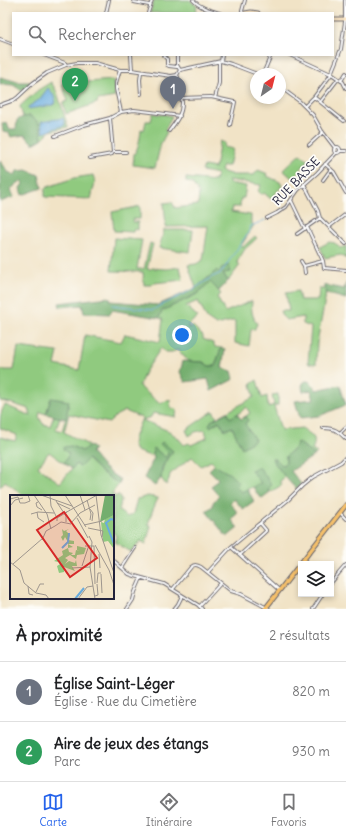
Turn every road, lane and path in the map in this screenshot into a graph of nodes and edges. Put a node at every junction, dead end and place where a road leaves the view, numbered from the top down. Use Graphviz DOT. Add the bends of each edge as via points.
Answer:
graph roads {
  1 [pos="109,0"];
  2 [pos="152,0"];
  3 [pos="193,0"];
  4 [pos="245,0"];
  5 [pos="345,0"];
  6 [pos="134,2"];
  7 [pos="149,5"];
  8 [pos="106,12"];
  9 [pos="148,12"];
  10 [pos="217,12"];
  11 [pos="243,12"];
  12 [pos="334,19"];
  13 [pos="345,19"];
  14 [pos="0,39"];
  15 [pos="12,44"];
  16 [pos="46,56"];
  17 [pos="131,56"];
  18 [pos="164,56"];
  19 [pos="177,56"];
  20 [pos="222,56"];
  21 [pos="271,56"];
  22 [pos="292,56"];
  23 [pos="220,62"];
  24 [pos="66,65"];
  25 [pos="177,67"];
  26 [pos="266,68"];
  27 [pos="120,70"];
  28 [pos="132,70"];
  29 [pos="180,70"];
  30 [pos="250,71"];
  31 [pos="141,72"];
  32 [pos="346,73"];
  33 [pos="330,74"];
  34 [pos="177,75"];
  35 [pos="339,80"];
  36 [pos="346,88"];
  37 [pos="286,92"];
  38 [pos="141,94"];
  39 [pos="314,96"];
  40 [pos="181,98"];
  41 [pos="215,98"];
  42 [pos="321,101"];
  43 [pos="0,105"];
  44 [pos="305,106"];
  45 [pos="121,112"];
  46 [pos="180,116"];
  47 [pos="110,118"];
  48 [pos="344,121"];
  49 [pos="230,125"];
  50 [pos="169,131"];
  51 [pos="323,132"];
  52 [pos="55,136"];
  53 [pos="309,145"];
  54 [pos="335,148"];
  55 [pos="340,151"];
  56 [pos="346,151"];
  57 [pos="113,152"];
  58 [pos="126,152"];
  59 [pos="336,153"];
  60 [pos="90,158"];
  61 [pos="325,164"];
  62 [pos="331,170"];
  63 [pos="323,180"];
  64 [pos="304,184"];
  65 [pos="346,193"];
  66 [pos="291,200"];
  67 [pos="346,214"];
  68 [pos="267,218"];
  69 [pos="320,218"];
  70 [pos="329,227"];
  71 [pos="306,228"];
  72 [pos="297,234"];
  73 [pos="346,244"];
  74 [pos="301,261"];
  75 [pos="323,261"];
  76 [pos="304,266"];
  77 [pos="346,270"];
  78 [pos="305,273"];
  79 [pos="346,427"];
  80 [pos="323,428"];
  81 [pos="340,433"];
  82 [pos="346,439"];
  83 [pos="346,457"];
  84 [pos="346,505"];
  85 [pos="340,513"];
  86 [pos="346,519"];
  87 [pos="260,523"];
  88 [pos="231,547"];
  89 [pos="136,548"];
  90 [pos="240,555"];
  91 [pos="114,561"];
  92 [pos="302,561"];
  93 [pos="346,565"];
  94 [pos="298,566"];
  95 [pos="122,568"];
  96 [pos="208,572"];
  97 [pos="141,578"];
  98 [pos="334,579"];
  99 [pos="221,583"];
  100 [pos="173,589"];
  101 [pos="279,590"];
  102 [pos="182,596"];
  103 [pos="321,597"];
  104 [pos="201,608"];
  105 [pos="267,608"];
  106 [pos="127,609"];
  107 [pos="174,609"];
  108 [pos="313,609"];
  1 -- 8 [label="street"];
  2 -- 7 [label="street"];
  3 -- 10 [label="street" via="203,8"];
  4 -- 11 [label="street"];
  5 -- 13 [label="street"];
  6 -- 7 [label="street"];
  7 -- 9 [label="street"];
  12 -- 13 [label="main road"];
  13 -- 33 [label="street" via="341,49"];
  14 -- 15 [label="street"];
  16 -- 24 [label="street"];
  17 -- 28 [label="street"];
  18 -- 25 [label="street" via="168,66"];
  19 -- 25 [label="street"];
  20 -- 23 [label="street"];
  21 -- 26 [label="street"];
  22 -- 33 [label="street"];
  23 -- 29 [label="street"];
  23 -- 30 [label="street"];
  23 -- 41 [label="street"];
  24 -- 27 [label="street" via="81,62"];
  24 -- 43 [label="street" via="48,73 18,97"];
  25 -- 29 [label="street"];
  27 -- 28 [label="street"];
  27 -- 45 [label="street" via="116,83"];
  28 -- 31 [label="street"];
  29 -- 34 [label="street"];
  31 -- 34 [label="street"];
  31 -- 38 [label="street"];
  32 -- 35 [label="street"];
  33 -- 35 [label="street"];
  33 -- 39 [label="street"];
  34 -- 40 [label="street"];
  35 -- 36 [label="street"];
  35 -- 42 [label="street"];
  37 -- 44 [label="street"];
  39 -- 42 [label="street"];
  39 -- 44 [label="street"];
  40 -- 41 [label="street"];
  40 -- 46 [label="street"];
  41 -- 49 [label="street" via="235,102"];
  42 -- 48 [label="street"];
  44 -- 51 [label="street"];
  45 -- 46 [label="street" via="134,110"];
  45 -- 47 [label="street"];
  46 -- 50 [label="street"];
  47 -- 52 [label="street"];
  47 -- 57 [label="street"];
  51 -- 53 [label="street"];
  51 -- 54 [label="street"];
  54 -- 55 [label="street" via="339,148"];
  54 -- 59 [label="street"];
  55 -- 56 [label="street"];
  55 -- 59 [label="street"];
  57 -- 58 [label="street"];
  57 -- 60 [label="street"];
  59 -- 61 [label="street, RUE BASSE"];
  61 -- 62 [label="street"];
  61 -- 64 [label="street, RUE BASSE"];
  62 -- 63 [label="street"];
  62 -- 65 [label="street"];
  64 -- 66 [label="street, RUE BASSE"];
  64 -- 69 [label="street"];
  66 -- 68 [label="street, RUE BASSE" via="286,207"];
  66 -- 71 [label="street"];
  67 -- 70 [label="street"];
  69 -- 70 [label="street"];
  69 -- 71 [label="street"];
  70 -- 73 [label="street"];
  71 -- 72 [label="street"];
  71 -- 75 [label="street"];
  74 -- 76 [label="street"];
  75 -- 76 [label="street"];
  75 -- 77 [label="street" via="324,268"];
  76 -- 78 [label="street"];
  79 -- 81 [label="street"];
  80 -- 81 [label="street" via="333,428"];
  81 -- 82 [label="street"];
  83 -- 87 [label="street" via="313,477"];
  84 -- 85 [label="main road"];
  85 -- 86 [label="street"];
  85 -- 92 [label="main road"];
  87 -- 88 [label="street"];
  87 -- 90 [label="street" via="266,531"];
  88 -- 90 [label="street"];
  88 -- 96 [label="street"];
  89 -- 95 [label="street"];
  90 -- 101 [label="street"];
  91 -- 95 [label="street"];
  93 -- 98 [label="street"];
  94 -- 101 [label="main road"];
  95 -- 97 [label="street"];
  96 -- 99 [label="street"];
  96 -- 100 [label="street" via="193,565"];
  97 -- 100 [label="street"];
  97 -- 106 [label="street"];
  99 -- 104 [label="street"];
  99 -- 105 [label="street" via="231,591"];
  100 -- 102 [label="street"];
  101 -- 105 [label="main road"];
  102 -- 104 [label="street"];
  102 -- 107 [label="street"];
  103 -- 108 [label="street"];
}
